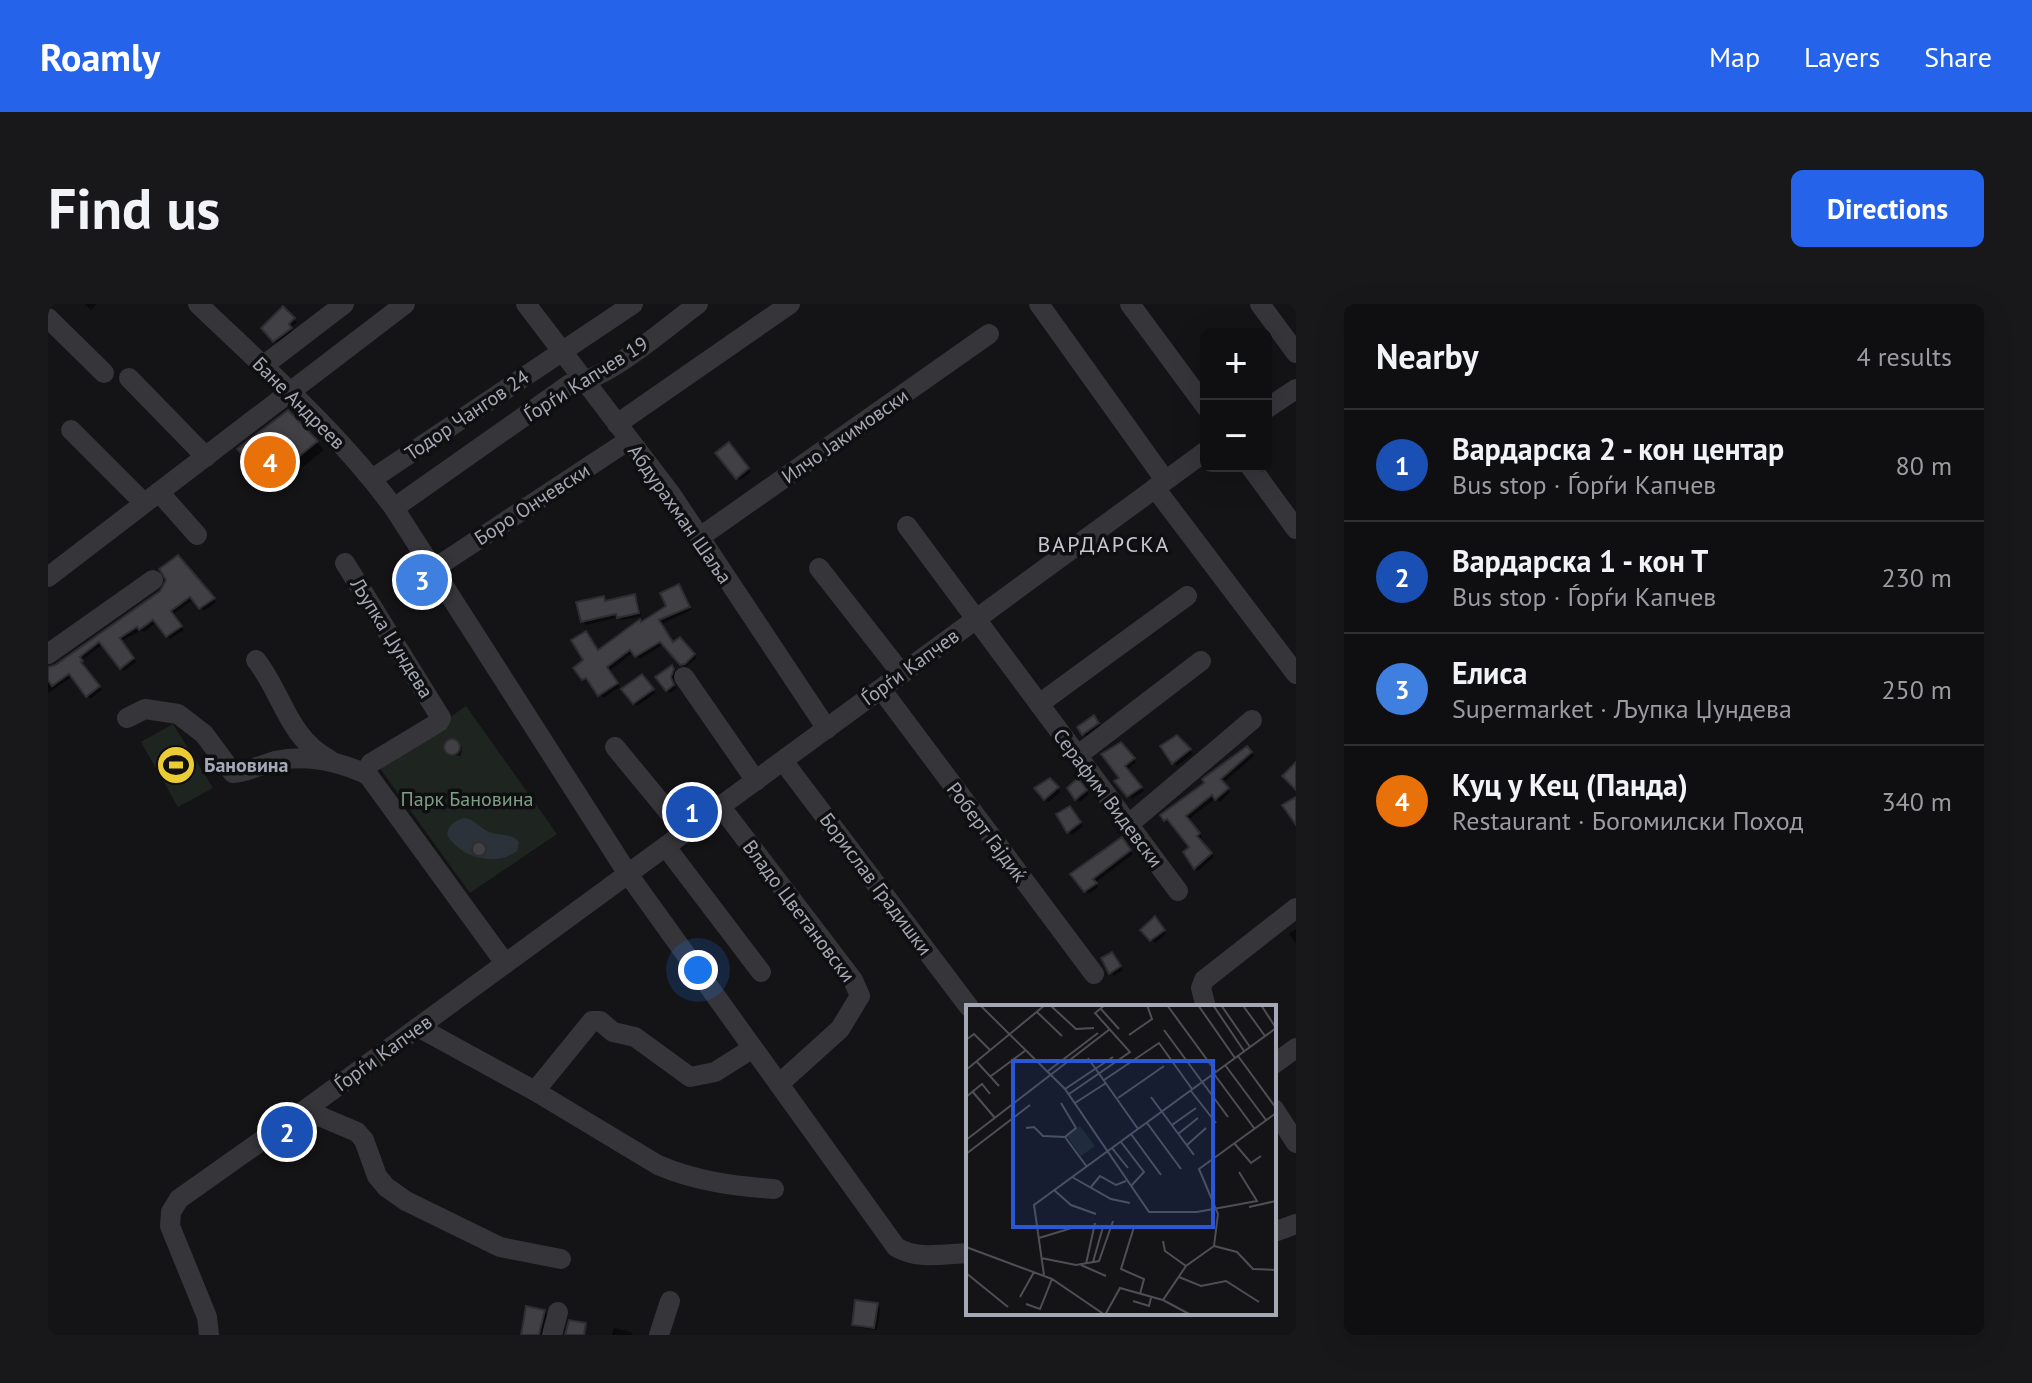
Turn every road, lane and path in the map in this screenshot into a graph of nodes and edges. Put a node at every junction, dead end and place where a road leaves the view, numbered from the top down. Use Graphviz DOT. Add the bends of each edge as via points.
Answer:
graph roads {
  1 [pos="198,304"];
  2 [pos="344,304"];
  3 [pos="405,304"];
  4 [pos="526,304"];
  5 [pos="633,304"];
  6 [pos="698,304"];
  7 [pos="790,304"];
  8 [pos="1039,304"];
  9 [pos="1130,304"];
  10 [pos="1260,304"];
  11 [pos="48,318"];
  12 [pos="989,334"];
  13 [pos="562,352"];
  14 [pos="1296,353"];
  15 [pos="263,366"];
  16 [pos="104,373"];
  17 [pos="129,378"];
  18 [pos="585,383"];
  19 [pos="1296,389"];
  20 [pos="290,392"];
  21 [pos="1201,400"];
  22 [pos="1272,405"];
  23 [pos="71,430"];
  24 [pos="623,432"];
  25 [pos="1200,455"];
  26 [pos="206,457"];
  27 [pos="1254,472"];
  28 [pos="372,479"];
  29 [pos="1160,484"];
  30 [pos="152,498"];
  31 [pos="394,508"];
  32 [pos="907,526"];
  33 [pos="1296,529"];
  34 [pos="197,535"];
  35 [pos="700,537"];
  36 [pos="345,563"];
  37 [pos="435,568"];
  38 [pos="819,568"];
  39 [pos="48,577"];
  40 [pos="153,580"];
  41 [pos="1187,596"];
  42 [pos="976,619"];
  43 [pos="48,654"];
  44 [pos="256,660"];
  45 [pos="1201,661"];
  46 [pos="902,674"];
  47 [pos="1296,674"];
  48 [pos="684,677"];
  49 [pos="881,689"];
  50 [pos="1039,704"];
  51 [pos="127,718"];
  52 [pos="1252,720"];
  53 [pos="827,729"];
  54 [pos="615,747"];
  55 [pos="1077,756"];
  56 [pos="783,761"];
  57 [pos="337,763"];
  58 [pos="368,775"];
  59 [pos="756,781"];
  60 [pos="721,807"];
  61 [pos="1128,825"];
  62 [pos="685,832"];
  63 [pos="666,847"];
  64 [pos="628,874"];
  65 [pos="1178,891"];
  66 [pos="1296,908"];
  67 [pos="505,963"];
  68 [pos="761,972"];
  69 [pos="1094,974"];
  70 [pos="967,1005"];
  71 [pos="1205,1005"];
  72 [pos="418,1027"];
  73 [pos="753,1048"];
  74 [pos="1296,1048"];
  75 [pos="1276,1063"];
  76 [pos="779,1084"];
  77 [pos="535,1091"];
  78 [pos="305,1110"];
  79 [pos="1276,1112"];
  80 [pos="1296,1143"];
  81 [pos="774,1189"];
  82 [pos="1296,1224"];
  83 [pos="1276,1231"];
  84 [pos="966,1253"];
  85 [pos="561,1259"];
  86 [pos="670,1301"];
  87 [pos="558,1312"];
  88 [pos="208,1326"];
  89 [pos="552,1335"];
  90 [pos="659,1335"];
  1 -- 15 [label="street, Бане Андреев"];
  2 -- 15 [label="street"];
  3 -- 20 [label="street"];
  4 -- 13 [label="street, Абдурахман Шаља"];
  5 -- 13 [label="street, Тодор Чангов 24"];
  6 -- 18 [label="street, Ѓорѓи Капчев 19"];
  7 -- 24 [label="street, Боро Ончевски"];
  8 -- 29 [label="street"];
  9 -- 21 [label="street"];
  10 -- 14 [label="street"];
  11 -- 16 [label="street"];
  12 -- 35 [label="street, Илчо Јакимовски"];
  13 -- 18 [label="street, Абдурахман Шаља"];
  13 -- 28 [label="street, Тодор Чангов 24"];
  15 -- 20 [label="street, Бане Андреев"];
  17 -- 26 [label="street"];
  18 -- 24 [label="street, Абдурахман Шаља"];
  18 -- 31 [label="street, Ѓорѓи Капчев 19" via="570,384"];
  19 -- 22 [label="street"];
  20 -- 26 [label="street"];
  20 -- 28 [label="street, Бане Андреев"];
  23 -- 30 [label="street"];
  24 -- 35 [label="street, Абдурахман Шаља"];
  24 -- 37 [label="street, Боро Ончевски"];
  25 -- 29 [label="street, Ѓорѓи Капчев"];
  26 -- 30 [label="street"];
  27 -- 33 [label="street"];
  28 -- 31 [label="street, Бане Андреев"];
  29 -- 42 [label="street, Ѓорѓи Капчев"];
  29 -- 47 [label="street"];
  30 -- 34 [label="street"];
  30 -- 39 [label="street"];
  31 -- 37 [label="street"];
  32 -- 42 [label="street, Серафим Видевски"];
  35 -- 53 [label="street, Абдурахман Шаља"];
  36 -- 58 [label="street, Љупка Џундева" via="441,718 371,763"];
  37 -- 64 [label="street"];
  38 -- 46 [label="street"];
  40 -- 43 [label="street"];
  41 -- 50 [label="street"];
  42 -- 46 [label="street, Ѓорѓи Капчев"];
  42 -- 50 [label="street, Серафим Видевски"];
  44 -- 57 [label="street" via="302,738"];
  45 -- 55 [label="street"];
  46 -- 49 [label="street, Ѓорѓи Капчев"];
  48 -- 59 [label="street"];
  49 -- 53 [label="street, Ѓорѓи Капчев"];
  49 -- 69 [label="street, Роберт Гајдиќ"];
  50 -- 55 [label="street, Серафим Видевски"];
  51 -- 57 [label="street" via="145,709 178,714 204,734 233,773 279,760"];
  52 -- 61 [label="street"];
  53 -- 56 [label="street, Ѓорѓи Капчев"];
  54 -- 62 [label="street"];
  55 -- 61 [label="street, Серафим Видевски"];
  56 -- 59 [label="street, Ѓорѓи Капчев"];
  56 -- 70 [label="street, Борислав Градишки"];
  57 -- 58 [label="street"];
  58 -- 67 [label="street"];
  59 -- 60 [label="street, Ѓорѓи Капчев"];
  60 -- 62 [label="street, Ѓорѓи Капчев"];
  60 -- 76 [label="street, Владо Цветановски" via="860,996 840,1029"];
  61 -- 65 [label="street, Серафим Видевски"];
  62 -- 63 [label="street, Ѓорѓи Капчев"];
  63 -- 64 [label="street, Ѓорѓи Капчев"];
  63 -- 68 [label="street"];
  64 -- 67 [label="street, Ѓорѓи Капчев"];
  64 -- 73 [label="street"];
  66 -- 71 [label="street" via="1204,980"];
  67 -- 72 [label="street, Ѓорѓи Капчев"];
  72 -- 77 [label="street"];
  72 -- 78 [label="street, Ѓорѓи Капчев"];
  73 -- 76 [label="street"];
  73 -- 77 [label="street" via="715,1072 690,1077 635,1037 592,1021"];
  74 -- 75 [label="street"];
  76 -- 84 [label="street" via="896,1247 918,1255"];
  77 -- 81 [label="street" via="679,1174"];
  78 -- 85 [label="street" via="357,1132 377,1176 406,1201 500,1247"];
  78 -- 88 [label="street, Ѓорѓи Капчев" via="174,1205 170,1226"];
  79 -- 80 [label="street"];
  82 -- 83 [label="street"];
  86 -- 90 [label="street"];
  87 -- 89 [label="street"];
}
